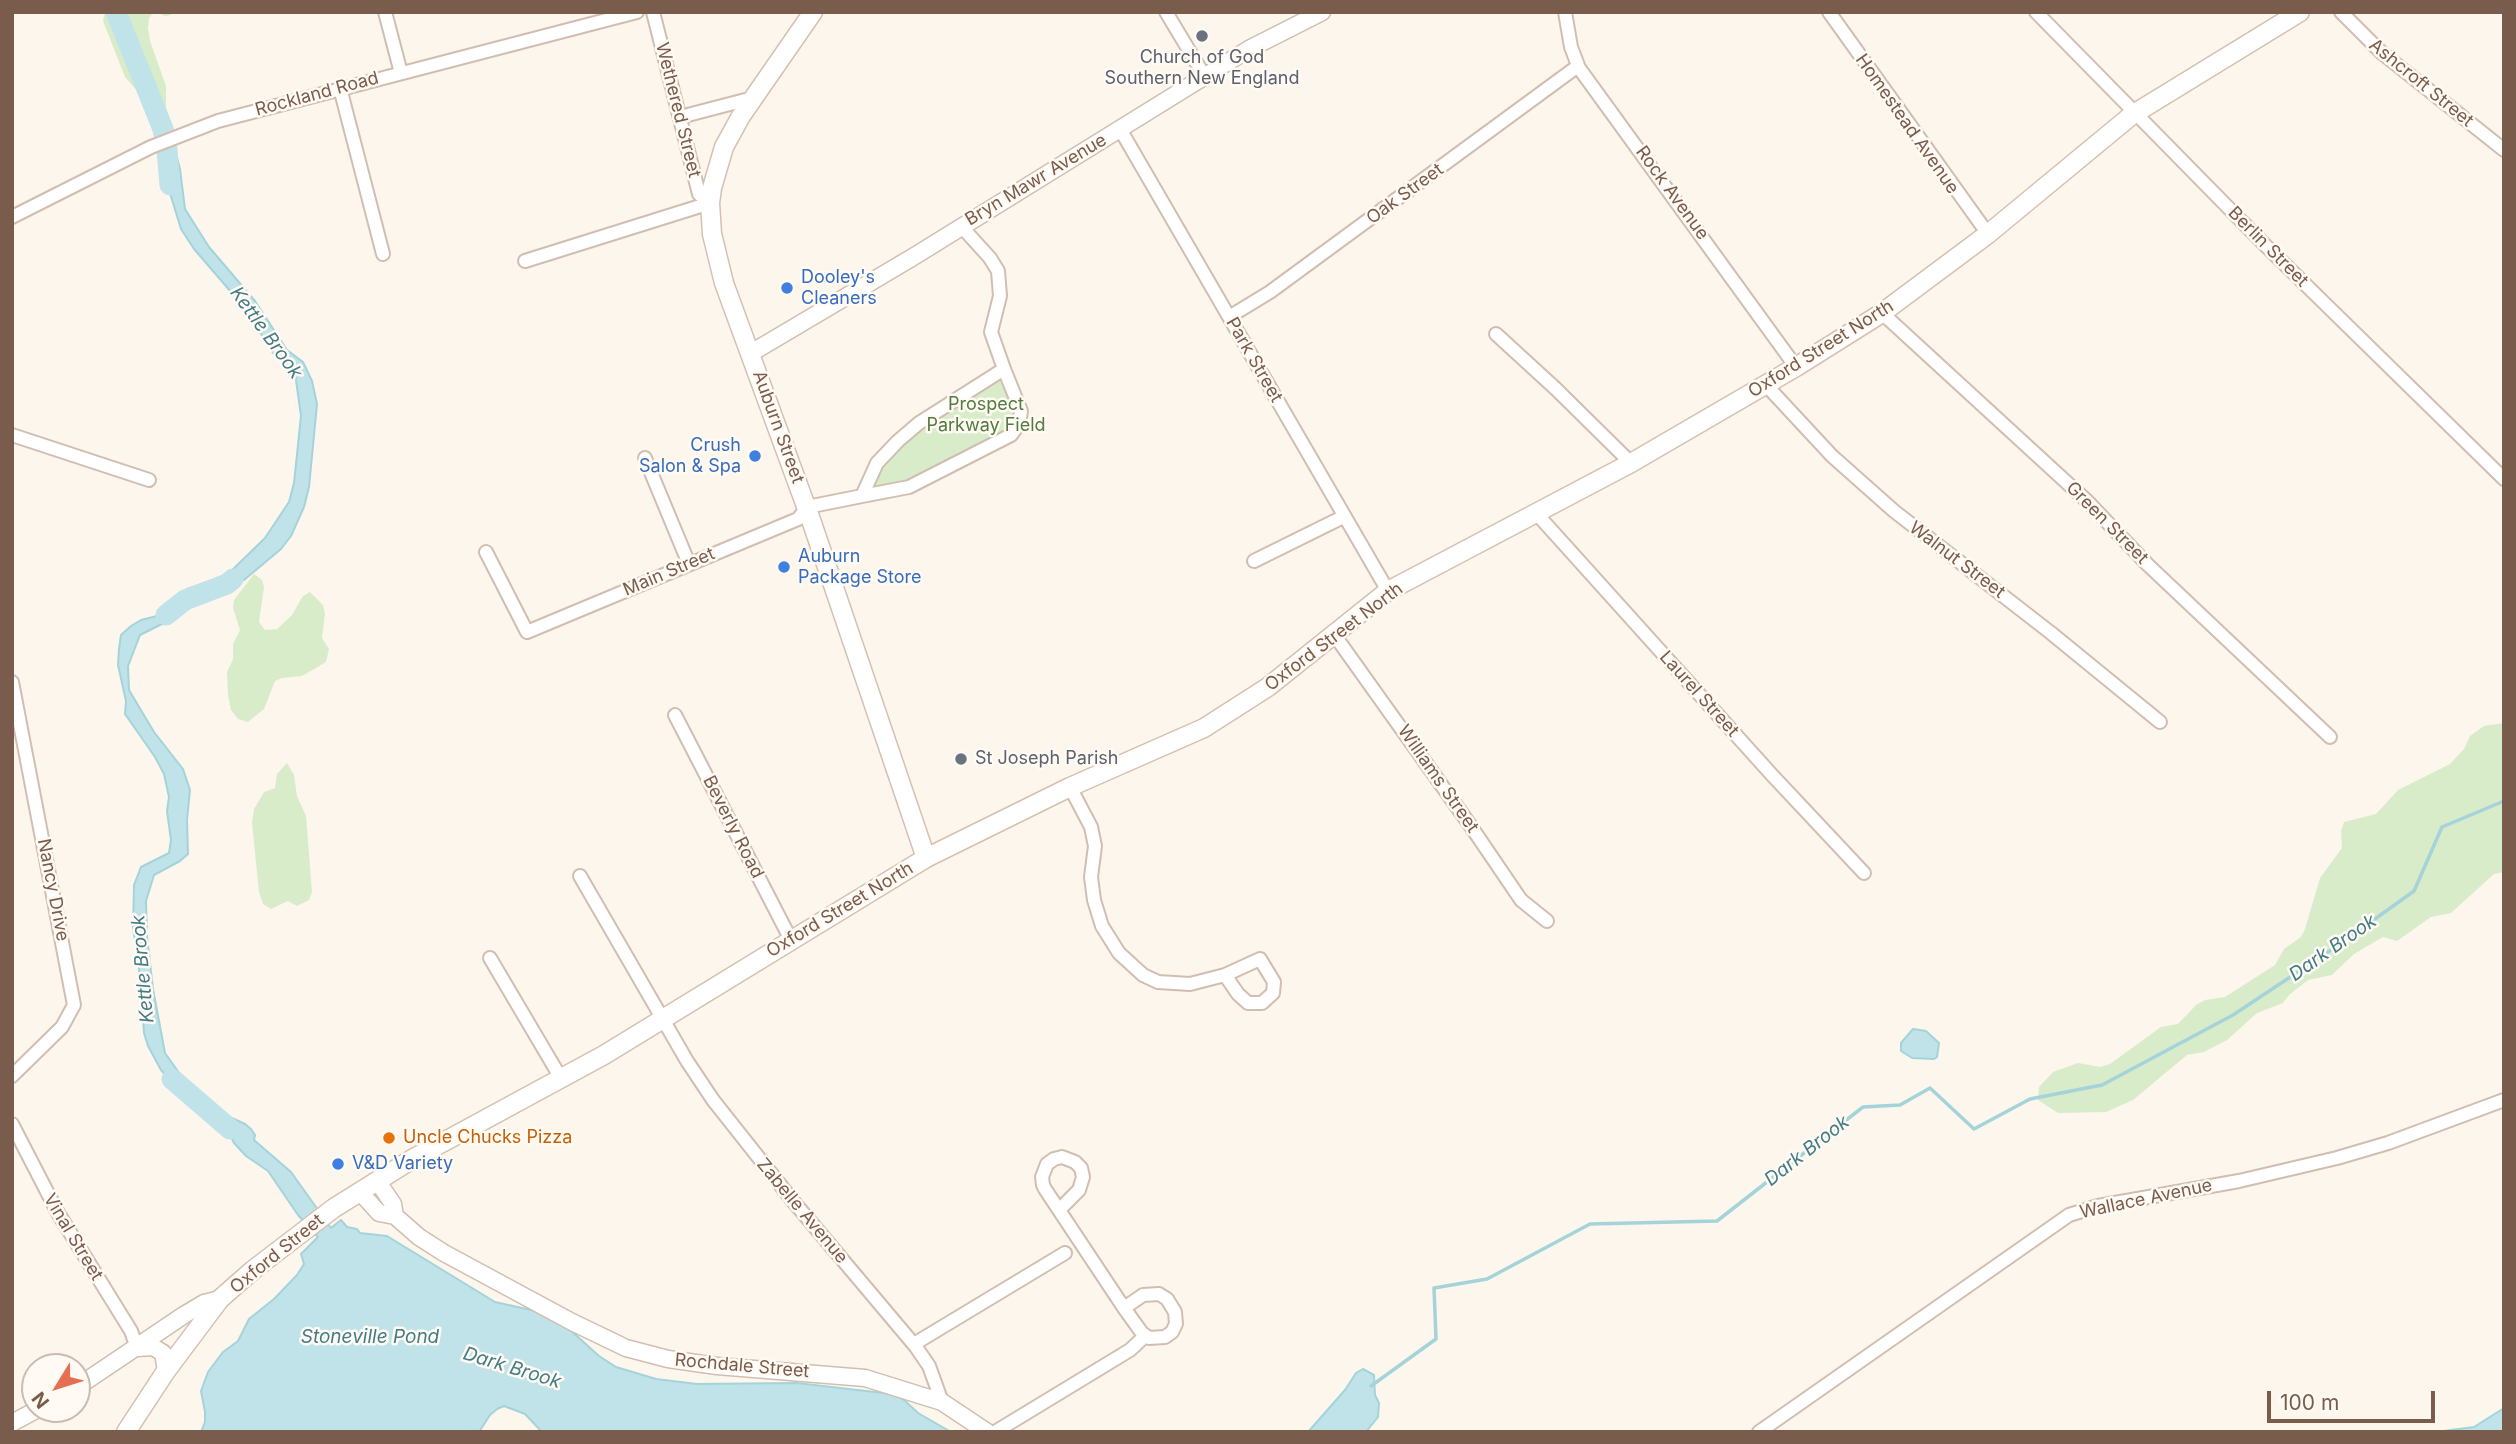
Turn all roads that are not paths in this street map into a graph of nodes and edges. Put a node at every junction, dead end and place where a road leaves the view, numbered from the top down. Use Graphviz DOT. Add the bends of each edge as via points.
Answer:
graph roads {
  1 [pos="385,12"];
  2 [pos="637,12"];
  3 [pos="653,12"];
  4 [pos="813,12"];
  5 [pos="1166,12"];
  6 [pos="1322,12"];
  7 [pos="1565,12"];
  8 [pos="1829,12"];
  9 [pos="2036,12"];
  10 [pos="2301,12"];
  11 [pos="2341,12"];
  12 [pos="1578,66"];
  13 [pos="401,73"];
  14 [pos="1205,77"];
  15 [pos="340,88"];
  16 [pos="753,98"];
  17 [pos="2134,113"];
  18 [pos="680,117"];
  19 [pos="1120,129"];
  20 [pos="2504,150"];
  21 [pos="710,203"];
  22 [pos="12,217"];
  23 [pos="961,226"];
  24 [pos="1988,234"];
  25 [pos="383,254"];
  26 [pos="525,261"];
  27 [pos="1882,313"];
  28 [pos="1228,317"];
  29 [pos="1496,334"];
  30 [pos="751,353"];
  31 [pos="1796,367"];
  32 [pos="1004,369"];
  33 [pos="1766,385"];
  34 [pos="12,435"];
  35 [pos="645,458"];
  36 [pos="1631,463"];
  37 [pos="2504,479"];
  38 [pos="149,480"];
  39 [pos="862,496"];
  40 [pos="807,507"];
  41 [pos="1536,513"];
  42 [pos="1343,517"];
  43 [pos="486,552"];
  44 [pos="1254,561"];
  45 [pos="689,564"];
  46 [pos="1388,591"];
  47 [pos="1333,633"];
  48 [pos="12,681"];
  49 [pos="675,715"];
  50 [pos="2160,722"];
  51 [pos="2330,737"];
  52 [pos="1070,788"];
  53 [pos="926,858"];
  54 [pos="1864,873"];
  55 [pos="580,876"];
  56 [pos="1547,921"];
  57 [pos="791,940"];
  58 [pos="490,958"];
  59 [pos="1225,975"];
  60 [pos="663,1019"];
  61 [pos="12,1076"];
  62 [pos="562,1080"];
  63 [pos="2504,1100"];
  64 [pos="12,1124"];
  65 [pos="378,1182"];
  66 [pos="360,1192"];
  67 [pos="334,1208"];
  68 [pos="1059,1210"];
  69 [pos="395,1216"];
  70 [pos="1065,1253"];
  71 [pos="220,1299"];
  72 [pos="1124,1308"];
  73 [pos="1145,1336"];
  74 [pos="914,1344"];
  75 [pos="137,1348"];
  76 [pos="166,1371"];
  77 [pos="91,1378"];
  78 [pos="942,1402"];
  79 [pos="126,1432"];
  80 [pos="987,1432"];
  81 [pos="995,1432"];
  82 [pos="1759,1432"];
  1 -- 13 [label="street"];
  2 -- 13 [label="street, Rockland Road"];
  3 -- 18 [label="street, Wethered Street"];
  4 -- 16 [label="main road, Auburn Street"];
  5 -- 14 [label="street"];
  6 -- 14 [label="street, Bryn Mawr Avenue"];
  7 -- 12 [label="street, Rock Avenue"];
  8 -- 24 [label="street, Homestead Avenue"];
  9 -- 17 [label="street, Berlin Street"];
  10 -- 17 [label="main road, Oxford Street North"];
  11 -- 20 [label="street, Ashcroft Street" via="2382,53"];
  12 -- 28 [label="street, Oak Street" via="1270,292"];
  12 -- 31 [label="street, Rock Avenue"];
  13 -- 15 [label="street, Rockland Road"];
  14 -- 19 [label="street, Bryn Mawr Avenue"];
  15 -- 22 [label="street, Rockland Road" via="218,121 167,140"];
  15 -- 25 [label="street"];
  16 -- 18 [label="street"];
  16 -- 21 [label="main road, Auburn Street" via="720,158"];
  17 -- 24 [label="main road, Oxford Street North"];
  17 -- 37 [label="street, Berlin Street"];
  18 -- 21 [label="street, Wethered Street" via="699,194"];
  19 -- 23 [label="street, Bryn Mawr Avenue"];
  19 -- 28 [label="street, Park Street"];
  21 -- 26 [label="street"];
  21 -- 30 [label="main road, Auburn Street" via="717,260"];
  23 -- 30 [label="street, Bryn Mawr Avenue"];
  23 -- 32 [label="street" via="998,271 1000,296 991,332"];
  24 -- 27 [label="main road, Oxford Street North"];
  27 -- 31 [label="main road, Oxford Street North"];
  27 -- 51 [label="street, Green Street" via="2088,502"];
  28 -- 42 [label="street, Park Street"];
  29 -- 36 [label="street"];
  30 -- 40 [label="main road, Auburn Street"];
  31 -- 33 [label="main road, Oxford Street North"];
  32 -- 39 [label="street" via="898,441 877,463"];
  32 -- 39 [label="street" via="1021,411 1011,435 909,487"];
  33 -- 36 [label="main road, Oxford Street North"];
  33 -- 50 [label="street, Walnut Street" via="1832,456 1894,510"];
  34 -- 38 [label="street"];
  35 -- 45 [label="street"];
  36 -- 41 [label="main road, Oxford Street North"];
  39 -- 40 [label="street"];
  40 -- 45 [label="street, Main Street" via="798,519"];
  40 -- 53 [label="main road, Auburn Street"];
  41 -- 46 [label="main road, Oxford Street North"];
  41 -- 54 [label="street, Laurel Street"];
  42 -- 44 [label="street"];
  42 -- 46 [label="street, Park Street"];
  43 -- 45 [label="street, Main Street" via="527,632"];
  46 -- 47 [label="main road, Oxford Street North"];
  47 -- 52 [label="main road, Oxford Street North" via="1268,687 1204,728"];
  47 -- 56 [label="street, Williams Street" via="1521,900"];
  48 -- 61 [label="street, Nancy Drive" via="74,1005 68,1020"];
  49 -- 57 [label="street, Beverly Road"];
  52 -- 53 [label="main road, Oxford Street North"];
  52 -- 59 [label="street" via="1091,827 1094,900 1102,926 1119,953 1158,982 1190,984"];
  53 -- 57 [label="main road, Oxford Street North"];
  55 -- 60 [label="street, Zabelle Avenue"];
  57 -- 60 [label="main road, Oxford Street North"];
  58 -- 62 [label="street"];
  60 -- 62 [label="main road, Oxford Street North"];
  60 -- 74 [label="street, Zabelle Avenue" via="713,1100"];
  62 -- 65 [label="main road, Oxford Street North" via="414,1158"];
  63 -- 82 [label="street, Wallace Avenue" via="2337,1158 2074,1213"];
  64 -- 75 [label="street, Vinal Street"];
  65 -- 66 [label="main road, Oxford Street North"];
  65 -- 69 [label="street, Rochdale Street" via="393,1204"];
  66 -- 67 [label="main road, Oxford Street North"];
  66 -- 69 [label="street, Rochdale Street" via="379,1213"];
  67 -- 71 [label="main road, Oxford Street"];
  68 -- 72 [label="street"];
  69 -- 78 [label="street, Rochdale Street" via="444,1252 626,1348 717,1366 865,1378"];
  70 -- 74 [label="street"];
  71 -- 75 [label="street" via="204,1303"];
  71 -- 76 [label="main road, Oxford Street"];
  72 -- 73 [label="street"];
  72 -- 73 [label="street" via="1151,1293 1169,1303 1176,1316 1172,1332 1157,1339"];
  73 -- 81 [label="street" via="1130,1350"];
  74 -- 78 [label="street, Zabelle Avenue" via="929,1366"];
  75 -- 76 [label="street"];
  75 -- 77 [label="street"];
  76 -- 79 [label="main road, Oxford Street"];
  78 -- 80 [label="street, Rochdale Street"];
}
